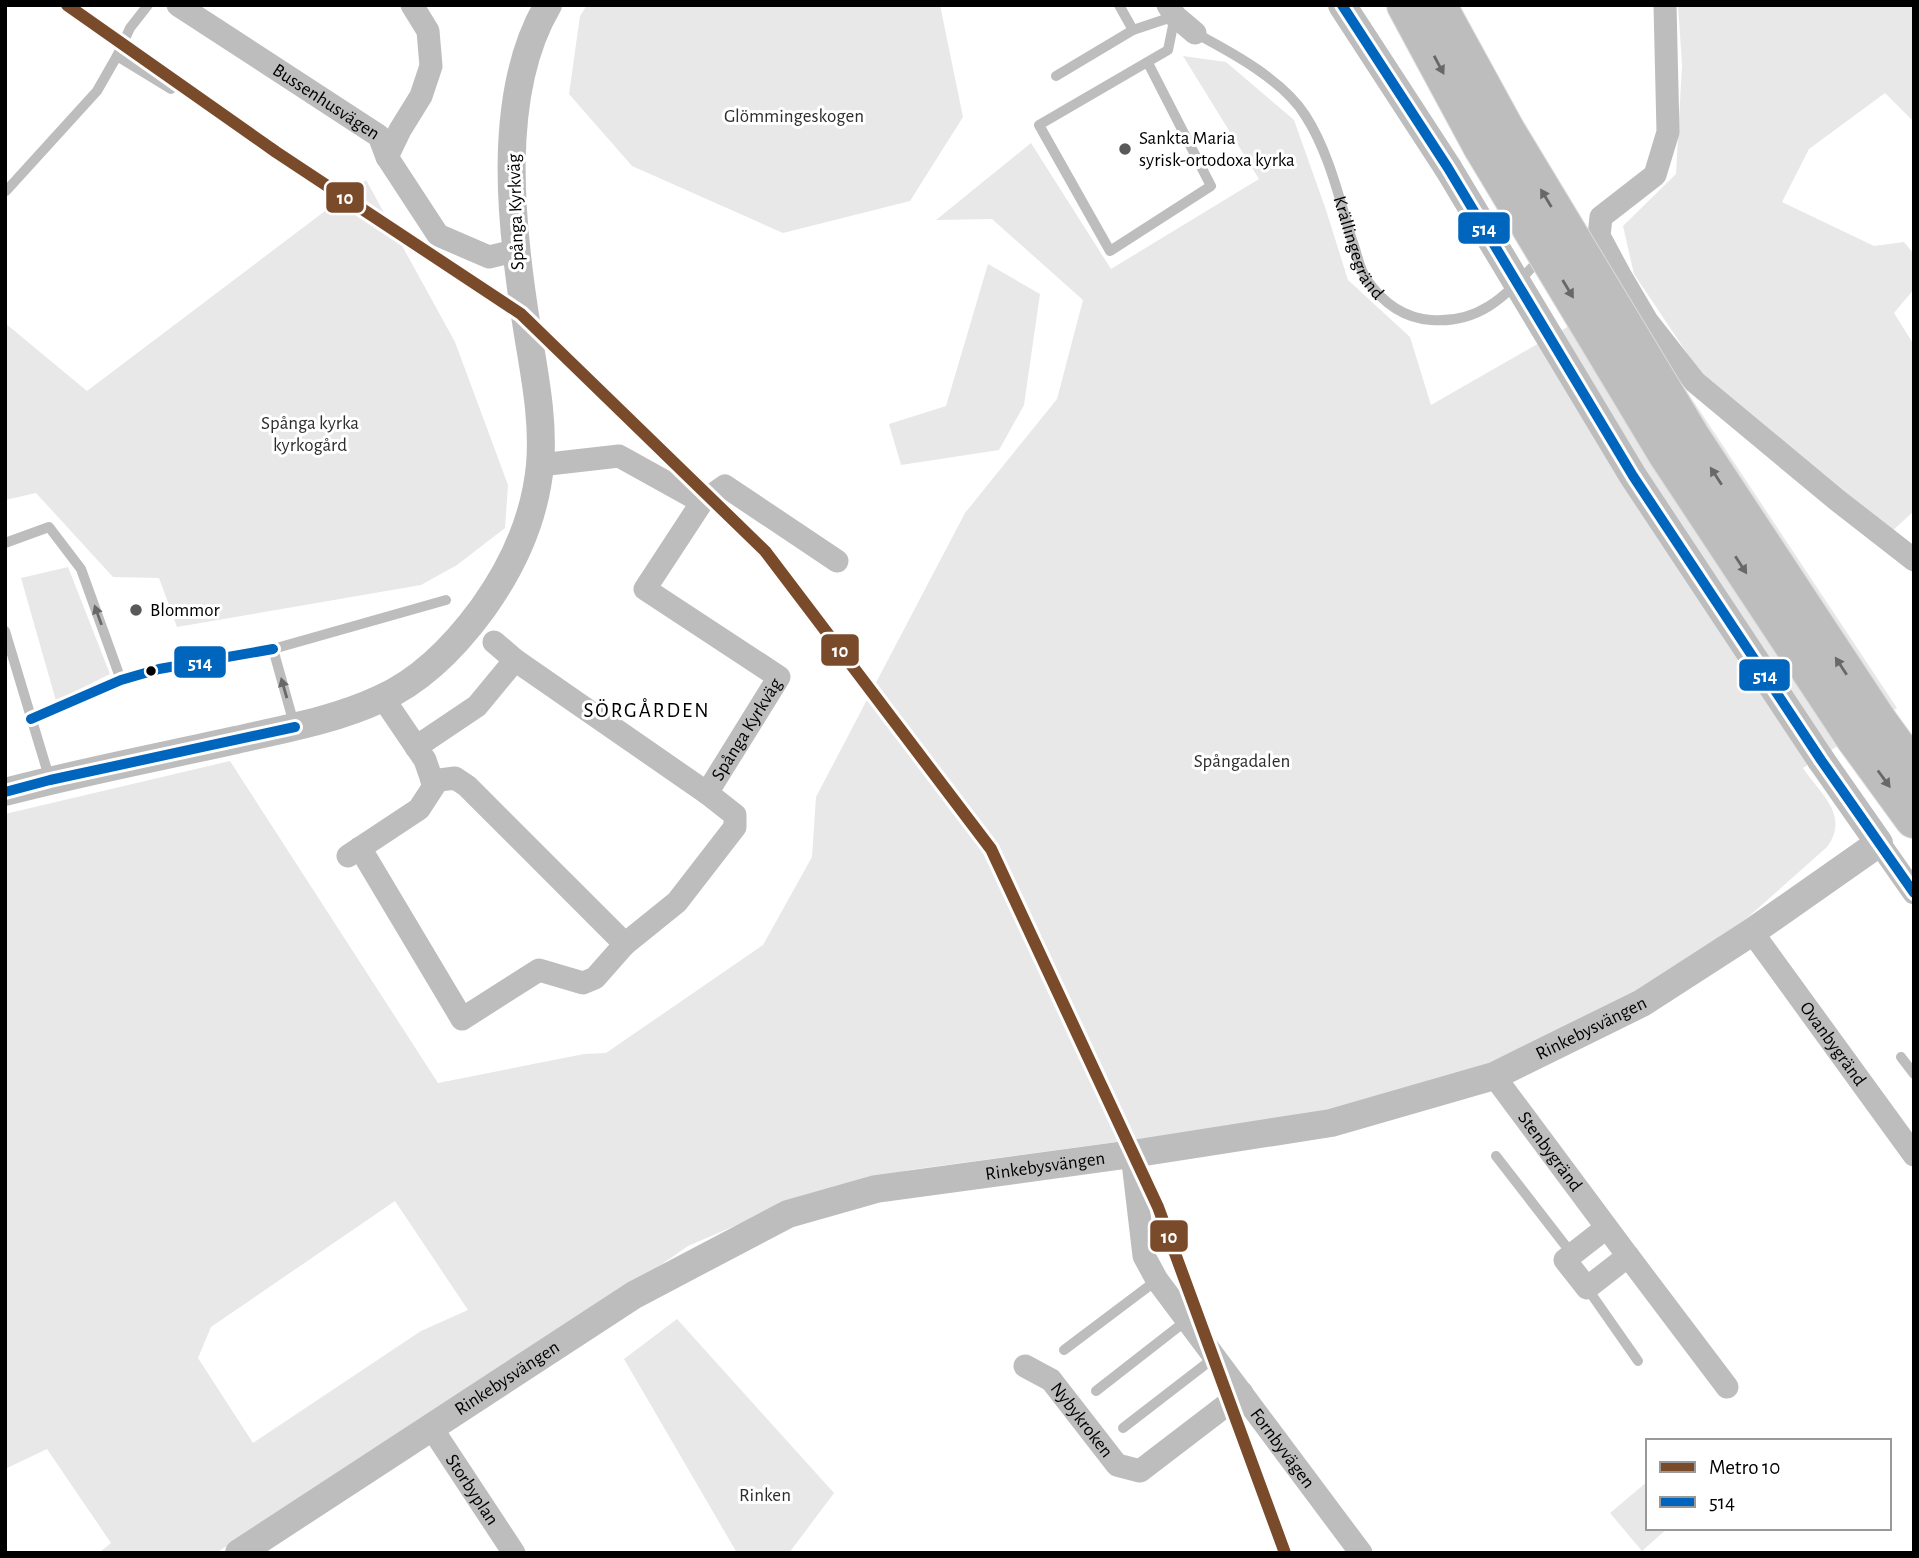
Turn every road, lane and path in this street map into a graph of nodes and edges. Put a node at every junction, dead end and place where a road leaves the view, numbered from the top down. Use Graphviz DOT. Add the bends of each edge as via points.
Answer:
graph roads {
  1 [pos="148,5"];
  2 [pos="178,5"];
  3 [pos="412,5"];
  4 [pos="548,5"];
  5 [pos="1119,5"];
  6 [pos="1342,5"];
  7 [pos="1360,5"];
  8 [pos="1406,5"];
  9 [pos="1437,5"];
  10 [pos="1665,5"];
  11 [pos="1172,11"];
  12 [pos="1133,30"];
  13 [pos="1195,33"];
  14 [pos="117,56"];
  15 [pos="1148,63"];
  16 [pos="1056,76"];
  17 [pos="171,89"];
  18 [pos="1494,139"];
  19 [pos="387,157"];
  20 [pos="1448,168"];
  21 [pos="6,191"];
  22 [pos="1592,223"];
  23 [pos="1559,238"];
  24 [pos="1551,246"];
  25 [pos="514,251"];
  26 [pos="540,465"];
  27 [pos="702,502"];
  28 [pos="5,543"];
  29 [pos="1914,560"];
  30 [pos="836,561"];
  31 [pos="446,600"];
  32 [pos="5,631"];
  33 [pos="494,642"];
  34 [pos="273,649"];
  35 [pos="515,660"];
  36 [pos="121,680"];
  37 [pos="383,698"];
  38 [pos="31,719"];
  39 [pos="295,727"];
  40 [pos="1867,731"];
  41 [pos="416,747"];
  42 [pos="1914,771"];
  43 [pos="50,780"];
  44 [pos="432,781"];
  45 [pos="5,792"];
  46 [pos="707,793"];
  47 [pos="1914,818"];
  48 [pos="1879,844"];
  49 [pos="1914,892"];
  50 [pos="1752,932"];
  51 [pos="625,944"];
  52 [pos="1902,1058"];
  53 [pos="1914,1074"];
  54 [pos="1494,1076"];
  55 [pos="1132,1154"];
  56 [pos="1914,1155"];
  57 [pos="1496,1156"];
  58 [pos="1606,1228"];
  59 [pos="1572,1254"];
  60 [pos="1628,1255"];
  61 [pos="1157,1280"];
  62 [pos="1587,1288"];
  63 [pos="1187,1320"];
  64 [pos="1064,1350"];
  65 [pos="1215,1357"];
  66 [pos="1639,1361"];
  67 [pos="1025,1366"];
  68 [pos="1727,1387"];
  69 [pos="1096,1391"];
  70 [pos="1242,1393"];
  71 [pos="431,1427"];
  72 [pos="1123,1428"];
  73 [pos="239,1553"];
  74 [pos="514,1553"];
  75 [pos="1361,1553"];
  1 -- 14 [label="lane"];
  2 -- 19 [label="street, Bussenhusvägen" via="379,136"];
  3 -- 19 [label="street" via="428,31 431,66 421,96"];
  4 -- 25 [label="street, Spånga Kyrkväg" via="521,74 515,115"];
  5 -- 12 [label="lane"];
  6 -- 20 [label="street"];
  7 -- 20 [label="street"];
  8 -- 18 [label="highway, one-way"];
  9 -- 18 [label="highway"];
  10 -- 22 [label="street" via="1668,132 1655,175"];
  11 -- 12 [label="lane"];
  11 -- 13 [label="street, Krällingegränd"];
  11 -- 15 [label="lane" via="1168,50"];
  12 -- 16 [label="lane"];
  13 -- 24 [label="lane, Krällingegränd" via="1275,83 1305,114 1328,163 1365,278 1386,302 1412,319 1440,321 1476,314 1501,300"];
  14 -- 17 [label="lane"];
  14 -- 21 [label="lane" via="97,91"];
  15 -- 15 [label="lane" via="1039,125 1110,251 1211,186"];
  18 -- 40 [label="highway, bridge" via="1667,452"];
  19 -- 25 [label="street, Bussenhusvägen" via="438,235 489,257"];
  20 -- 48 [label="street, bridge" via="1633,476"];
  22 -- 23 [label="lane"];
  22 -- 29 [label="street" via="1647,321 1695,382"];
  25 -- 26 [label="street, Spånga Kyrkväg" via="540,408"];
  26 -- 27 [label="street" via="619,456"];
  26 -- 37 [label="street, Spånga Kyrkväg" via="516,555 489,600 463,636 428,669"];
  27 -- 30 [label="street" via="725,486"];
  27 -- 46 [label="street, Spånga Kyrkväg" via="645,590 779,677"];
  36 -- 28 [label="lane, one-way" via="81,569 49,527"];
  31 -- 34 [label="lane"];
  32 -- 38 [label="lane"];
  33 -- 35 [label="street, Spånga Kyrkväg"];
  34 -- 36 [label="lane"];
  39 -- 34 [label="lane, one-way"];
  35 -- 41 [label="street" via="477,706"];
  35 -- 46 [label="street, Spånga Kyrkväg"];
  36 -- 38 [label="lane"];
  37 -- 39 [label="street, Spånga Kyrkväg"];
  37 -- 41 [label="street"];
  38 -- 43 [label="lane"];
  39 -- 43 [label="street, Spånga Kyrkväg"];
  40 -- 42 [label="highway"];
  40 -- 47 [label="highway, one-way"];
  41 -- 44 [label="street"];
  43 -- 45 [label="street, Spånga Kyrkväg"];
  44 -- 51 [label="street" via="455,778 467,786"];
  44 -- 51 [label="street, Spånga Kyrkväg" via="434,786 419,809 354,852 462,1019 539,970 583,984 595,978"];
  46 -- 51 [label="street, Spånga Kyrkväg" via="735,815 735,827 677,902"];
  48 -- 49 [label="street"];
  48 -- 50 [label="street, Rinkebysvängen"];
  50 -- 54 [label="street, Rinkebysvängen" via="1642,1003"];
  50 -- 56 [label="street, Ovanbygränd"];
  52 -- 53 [label="lane"];
  54 -- 55 [label="street, Rinkebysvängen" via="1331,1123"];
  54 -- 58 [label="street, Stenbygränd"];
  55 -- 61 [label="street, Fornbyvägen" via="1144,1256"];
  55 -- 71 [label="street, Rinkebysvängen" via="876,1189 788,1214 634,1295"];
  57 -- 59 [label="lane"];
  58 -- 59 [label="street"];
  58 -- 60 [label="street, Stenbygränd"];
  59 -- 62 [label="street" via="1565,1259"];
  60 -- 62 [label="street"];
  60 -- 68 [label="street, Stenbygränd"];
  61 -- 63 [label="street, Fornbyvägen"];
  61 -- 64 [label="lane"];
  62 -- 66 [label="lane"];
  63 -- 65 [label="street, Fornbyvägen"];
  63 -- 69 [label="lane"];
  65 -- 70 [label="street, Fornbyvägen"];
  65 -- 72 [label="lane"];
  67 -- 70 [label="street, Nybykroken" via="1051,1380 1117,1465 1140,1471"];
  70 -- 75 [label="street, Fornbyvägen"];
  71 -- 73 [label="street, Rinkebysvängen"];
  71 -- 74 [label="street, Storbyplan"];
}
